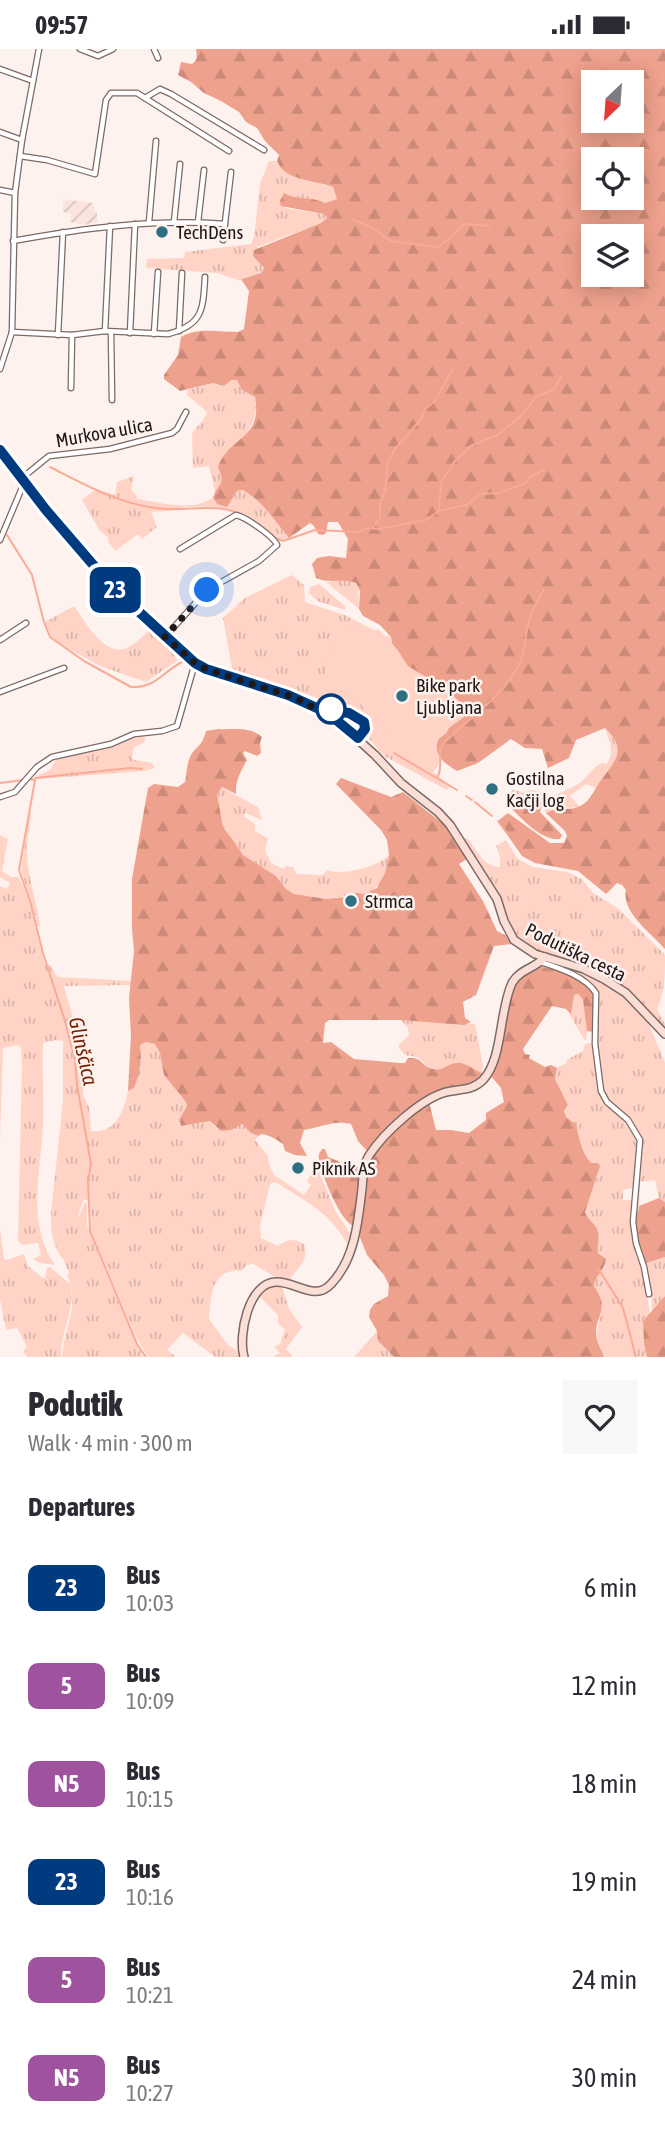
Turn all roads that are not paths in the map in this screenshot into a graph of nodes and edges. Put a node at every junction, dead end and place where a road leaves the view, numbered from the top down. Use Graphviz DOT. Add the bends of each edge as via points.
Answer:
graph roads {
  1 [pos="39,49"];
  2 [pos="80,49"];
  3 [pos="113,49"];
  4 [pos="154,49"];
  5 [pos="158,58"];
  6 [pos="0,69"];
  7 [pos="33,81"];
  8 [pos="145,98"];
  9 [pos="0,132"];
  10 [pos="22,140"];
  11 [pos="156,141"];
  12 [pos="264,150"];
  13 [pos="229,151"];
  14 [pos="20,156"];
  15 [pos="180,164"];
  16 [pos="204,170"];
  17 [pos="230,171"];
  18 [pos="0,190"];
  19 [pos="15,193"];
  20 [pos="149,222"];
  21 [pos="174,222"];
  22 [pos="198,222"];
  23 [pos="135,224"];
  24 [pos="225,224"];
  25 [pos="110,226"];
  26 [pos="63,232"];
  27 [pos="223,240"];
  28 [pos="13,241"];
  29 [pos="158,272"];
  30 [pos="182,273"];
  31 [pos="205,277"];
  32 [pos="179,331"];
  33 [pos="108,332"];
  34 [pos="12,333"];
  35 [pos="130,333"];
  36 [pos="154,334"];
  37 [pos="58,335"];
  38 [pos="72,335"];
  39 [pos="0,367"];
  40 [pos="71,388"];
  41 [pos="112,400"];
  42 [pos="186,412"];
  43 [pos="0,450"];
  44 [pos="23,480"];
  45 [pos="0,540"];
  46 [pos="180,549"];
  47 [pos="26,623"];
  48 [pos="165,637"];
  49 [pos="0,641"];
  50 [pos="195,663"];
  51 [pos="64,668"];
  52 [pos="0,692"];
  53 [pos="0,797"];
  54 [pos="543,960"];
  55 [pos="665,1034"];
  56 [pos="649,1294"];
  57 [pos="244,1357"];
  1 -- 7 [label="street"];
  2 -- 3 [label="street" via="98,56"];
  4 -- 5 [label="street"];
  6 -- 7 [label="street"];
  7 -- 10 [label="street"];
  8 -- 12 [label="street" via="160,89"];
  8 -- 13 [label="street"];
  8 -- 14 [label="street" via="132,92 107,96 95,174"];
  9 -- 10 [label="street"];
  10 -- 14 [label="street"];
  11 -- 20 [label="street"];
  14 -- 19 [label="street"];
  15 -- 21 [label="street"];
  16 -- 22 [label="street"];
  17 -- 24 [label="street"];
  18 -- 19 [label="street"];
  19 -- 28 [label="street"];
  20 -- 21 [label="street"];
  20 -- 23 [label="street"];
  21 -- 22 [label="street"];
  22 -- 24 [label="street"];
  23 -- 25 [label="street"];
  23 -- 35 [label="street"];
  24 -- 27 [label="street"];
  25 -- 26 [label="street"];
  25 -- 33 [label="street"];
  26 -- 28 [label="street"];
  26 -- 37 [label="street"];
  28 -- 34 [label="street"];
  29 -- 36 [label="street"];
  30 -- 32 [label="street"];
  31 -- 32 [label="street" via="201,312"];
  32 -- 36 [label="street"];
  33 -- 35 [label="street"];
  33 -- 38 [label="street"];
  33 -- 41 [label="street"];
  34 -- 37 [label="street"];
  34 -- 39 [label="street"];
  35 -- 36 [label="street"];
  37 -- 38 [label="street"];
  38 -- 40 [label="street"];
  42 -- 44 [label="street, Murkova ulica" via="172,433 110,449 49,456"];
  43 -- 44 [label="street, Podutiška cesta"];
  44 -- 45 [label="street"];
  44 -- 48 [label="street, Podutiška cesta" via="99,572"];
  46 -- 48 [label="street" via="236,515 247,518 277,545 259,561 207,590"];
  47 -- 49 [label="street"];
  48 -- 50 [label="street, Podutiška cesta"];
  50 -- 53 [label="street" via="177,726 52,757 15,792"];
  50 -- 54 [label="street, Podutiška cesta" via="296,698 349,731 450,825 497,899 509,934"];
  51 -- 52 [label="street"];
  54 -- 55 [label="street, Podutiška cesta" via="584,969 604,979 626,993"];
  54 -- 56 [label="street" via="582,980 596,993 594,1044 601,1091 640,1140 633,1222"];
  54 -- 57 [label="street" via="526,968 513,983 483,1079 467,1090 445,1092 418,1107 369,1155 355,1237 331,1285 316,1292 273,1282 261,1289 242,1326"];
}
